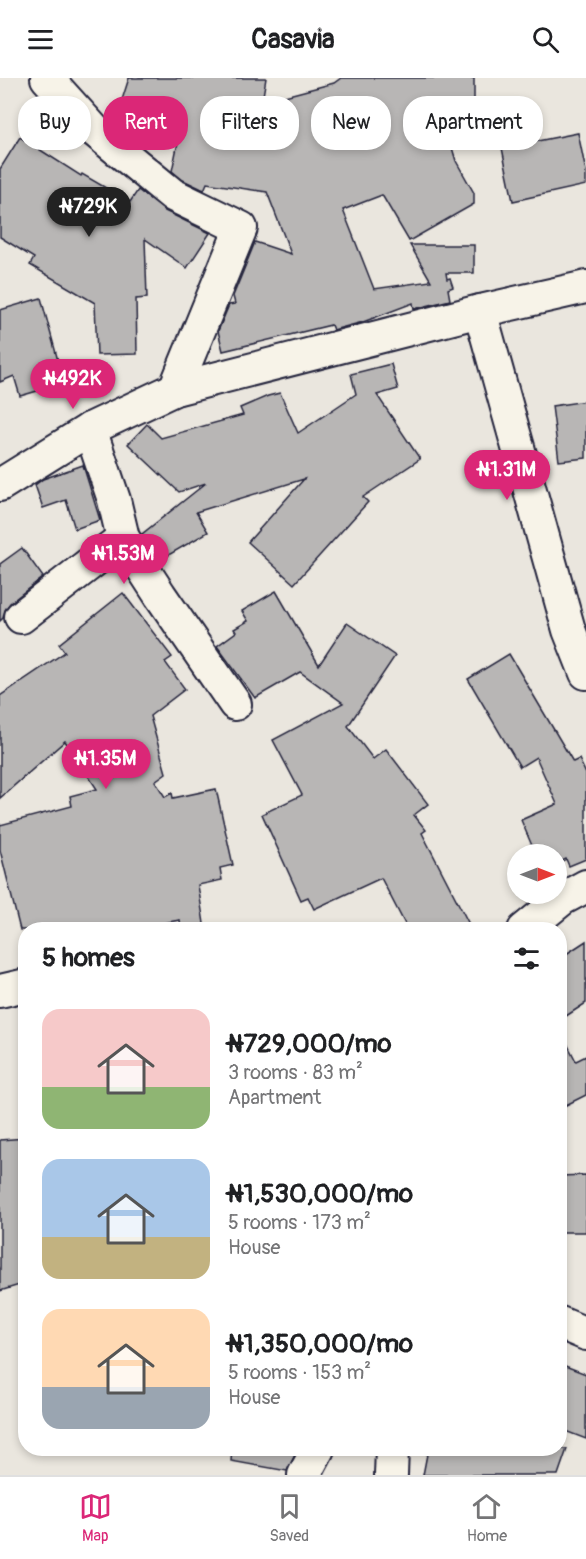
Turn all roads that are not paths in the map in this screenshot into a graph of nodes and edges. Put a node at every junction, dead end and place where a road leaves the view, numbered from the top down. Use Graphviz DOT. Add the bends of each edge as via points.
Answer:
graph roads {
  1 [pos="47,78"];
  2 [pos="586,287"];
  3 [pos="480,311"];
  4 [pos="175,388"];
  5 [pos="90,429"];
  6 [pos="3,479"];
  7 [pos="123,538"];
  8 [pos="21,617"];
  9 [pos="586,673"];
  10 [pos="235,704"];
  11 [pos="586,886"];
  12 [pos="534,922"];
  13 [pos="18,987"];
  14 [pos="0,991"];
  15 [pos="567,1326"];
  16 [pos="586,1334"];
  17 [pos="314,1456"];
  18 [pos="392,1456"];
  19 [pos="304,1475"];
  20 [pos="391,1475"];
  1 -- 4 [label="street" via="95,131 173,195 241,228"];
  2 -- 3 [label="street"];
  3 -- 4 [label="street"];
  3 -- 9 [label="street" via="570,630"];
  4 -- 5 [label="street"];
  5 -- 6 [label="street"];
  5 -- 7 [label="street"];
  7 -- 8 [label="street"];
  7 -- 10 [label="street"];
  11 -- 12 [label="street" via="562,898"];
  13 -- 14 [label="street"];
  15 -- 16 [label="street"];
  17 -- 19 [label="street"];
  18 -- 20 [label="street"];
}
